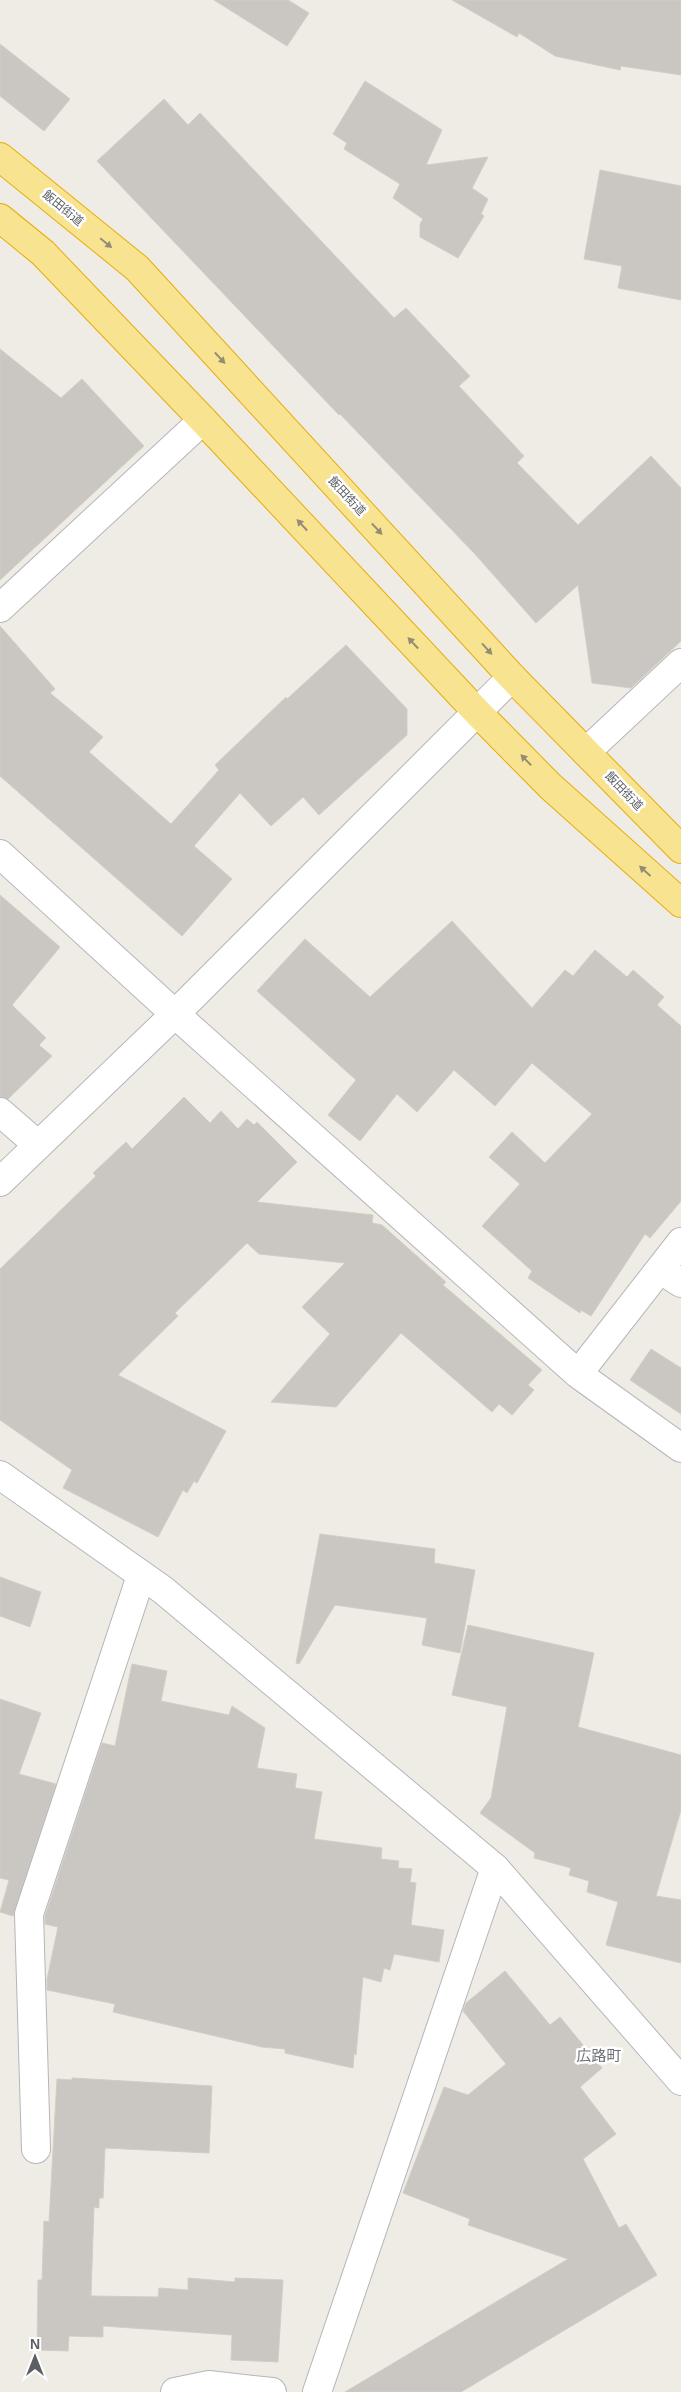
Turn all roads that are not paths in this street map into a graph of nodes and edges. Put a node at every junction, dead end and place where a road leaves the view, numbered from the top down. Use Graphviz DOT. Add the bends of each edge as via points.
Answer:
graph roads {
  1 [pos="0,157"];
  2 [pos="0,218"];
  3 [pos="203,420"];
  4 [pos="0,608"];
  5 [pos="681,664"];
  6 [pos="512,677"];
  7 [pos="476,711"];
  8 [pos="586,752"];
  9 [pos="681,849"];
  10 [pos="0,854"];
  11 [pos="681,903"];
  12 [pos="175,1014"];
  13 [pos="0,1112"];
  14 [pos="38,1145"];
  15 [pos="0,1182"];
  16 [pos="681,1242"];
  17 [pos="671,1276"];
  18 [pos="578,1374"];
  19 [pos="681,1448"];
  20 [pos="0,1475"];
  21 [pos="141,1576"];
  22 [pos="495,1868"];
  23 [pos="681,2081"];
  24 [pos="36,2149"];
  25 [pos="176,2392"];
  26 [pos="272,2392"];
  27 [pos="317,2392"];
  1 -- 6 [label="highway, 飯田街道, one-way" via="137,268"];
  2 -- 3 [label="highway" via="43,253"];
  3 -- 4 [label="street"];
  7 -- 3 [label="highway, one-way"];
  5 -- 8 [label="street"];
  6 -- 7 [label="street"];
  6 -- 8 [label="highway, 飯田街道"];
  11 -- 7 [label="highway, one-way" via="550,786"];
  7 -- 12 [label="street"];
  8 -- 9 [label="highway, 飯田街道"];
  10 -- 12 [label="street"];
  12 -- 14 [label="street"];
  12 -- 18 [label="street"];
  13 -- 14 [label="street"];
  14 -- 15 [label="street"];
  16 -- 17 [label="street"];
  17 -- 18 [label="street"];
  18 -- 19 [label="street"];
  20 -- 21 [label="street"];
  21 -- 22 [label="street" via="163,1590"];
  21 -- 24 [label="street" via="29,1914"];
  22 -- 23 [label="street"];
  22 -- 27 [label="street"];
  25 -- 26 [label="street" via="209,2385"];
}
